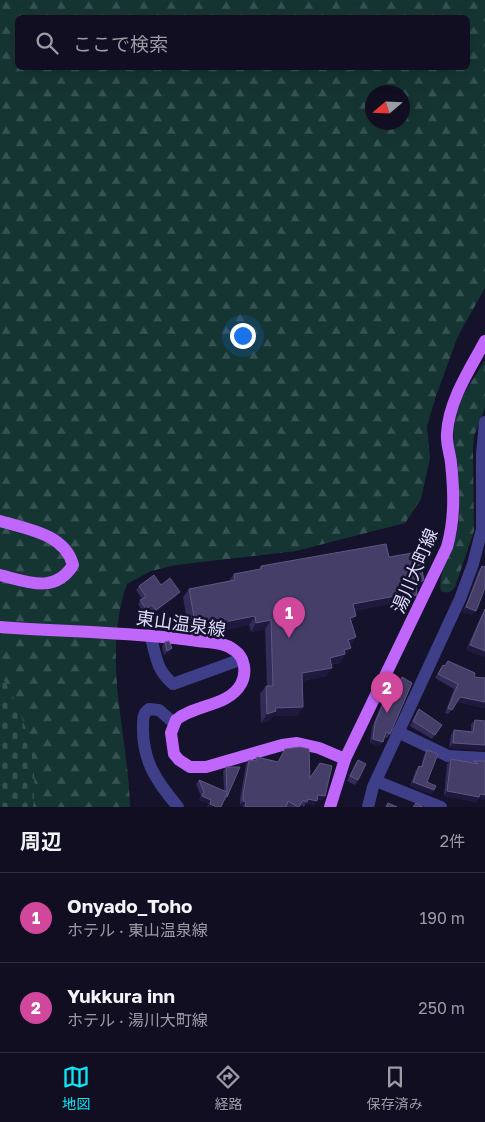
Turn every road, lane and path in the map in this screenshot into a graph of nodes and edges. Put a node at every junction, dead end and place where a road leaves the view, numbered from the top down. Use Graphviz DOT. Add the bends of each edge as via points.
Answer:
graph roads {
  1 [pos="485,341"];
  2 [pos="485,422"];
  3 [pos="0,521"];
  4 [pos="0,575"];
  5 [pos="0,627"];
  6 [pos="150,635"];
  7 [pos="242,659"];
  8 [pos="174,723"];
  9 [pos="398,732"];
  10 [pos="485,758"];
  11 [pos="346,759"];
  12 [pos="376,780"];
  13 [pos="178,807"];
  14 [pos="330,807"];
  15 [pos="368,807"];
  16 [pos="441,807"];
  1 -- 11 [label="main road, 湯川大町線" via="460,389 448,424 454,517 446,547"];
  2 -- 9 [label="street" via="482,529 473,564"];
  3 -- 4 [label="main road" via="62,544 73,565 66,576 52,583"];
  5 -- 6 [label="main road, 東山温泉線"];
  6 -- 7 [label="main road, 東山温泉線" via="215,643 234,650"];
  6 -- 7 [label="street" via="156,662 173,684"];
  7 -- 8 [label="main road, 東山温泉線" via="244,676 232,695 189,711"];
  8 -- 11 [label="main road" via="171,733 174,754 190,766 206,767 282,744 297,743"];
  8 -- 13 [label="street" via="159,710 148,708 143,718 143,750 151,769"];
  9 -- 10 [label="street" via="448,756"];
  9 -- 12 [label="street"];
  11 -- 14 [label="main road, 湯川大町線"];
  12 -- 15 [label="street"];
  12 -- 16 [label="street"];
}
